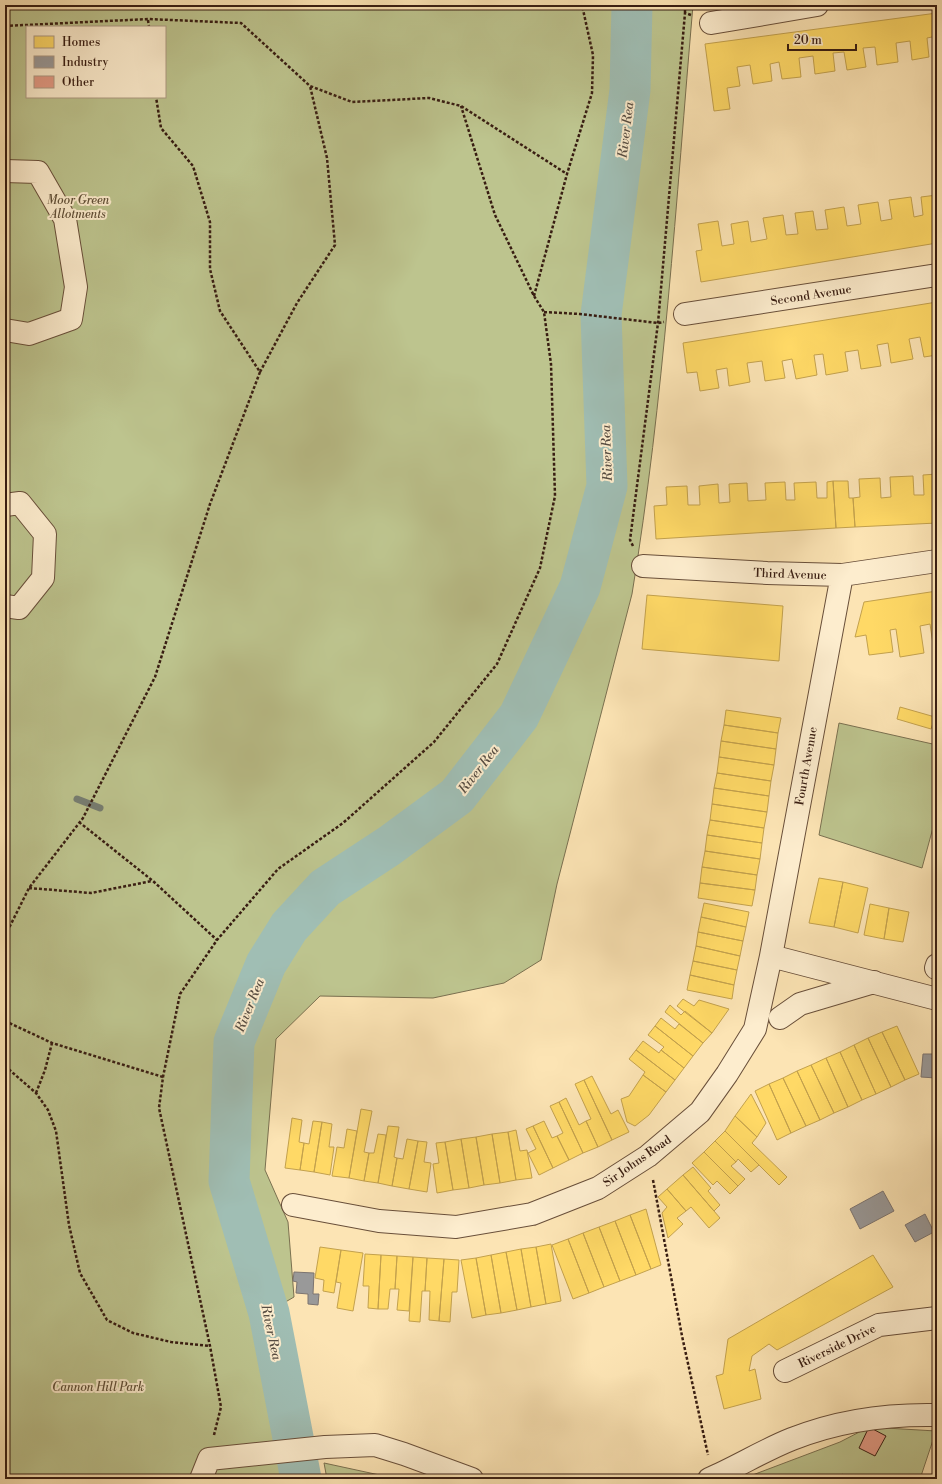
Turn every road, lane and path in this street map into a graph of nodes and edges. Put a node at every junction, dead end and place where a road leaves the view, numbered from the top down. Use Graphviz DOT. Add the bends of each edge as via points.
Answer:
graph roads {
  1 [pos="582,5"];
  2 [pos="685,5"];
  3 [pos="817,5"];
  4 [pos="686,13"];
  5 [pos="148,20"];
  6 [pos="711,23"];
  7 [pos="5,26"];
  8 [pos="149,26"];
  9 [pos="310,86"];
  10 [pos="156,98"];
  11 [pos="461,106"];
  12 [pos="5,171"];
  13 [pos="567,174"];
  14 [pos="937,276"];
  15 [pos="534,296"];
  16 [pos="544,312"];
  17 [pos="685,314"];
  18 [pos="658,324"];
  19 [pos="5,330"];
  20 [pos="260,372"];
  21 [pos="5,505"];
  22 [pos="937,561"];
  23 [pos="643,566"];
  24 [pos="842,575"];
  25 [pos="5,606"];
  26 [pos="79,822"];
  27 [pos="153,881"];
  28 [pos="29,888"];
  29 [pos="5,936"];
  30 [pos="217,940"];
  31 [pos="771,956"];
  32 [pos="875,982"];
  33 [pos="937,999"];
  34 [pos="780,1018"];
  35 [pos="5,1021"];
  36 [pos="52,1043"];
  37 [pos="5,1066"];
  38 [pos="163,1077"];
  39 [pos="36,1093"];
  40 [pos="648,1156"];
  41 [pos="293,1205"];
  42 [pos="937,1318"];
  43 [pos="210,1346"];
  44 [pos="785,1372"];
  45 [pos="937,1415"];
  46 [pos="704,1444"];
  47 [pos="209,1458"];
  48 [pos="201,1479"];
  49 [pos="472,1479"];
  50 [pos="709,1479"];
  51 [pos="833,1479"];
  52 [pos="855,1479"];
  1 -- 13 [label="path" via="593,55 592,93"];
  2 -- 4 [label="path"];
  3 -- 6 [label="street"];
  4 -- 6 [label="path"];
  4 -- 18 [label="path"];
  5 -- 7 [label="path"];
  5 -- 8 [label="path"];
  5 -- 9 [label="path" via="241,23"];
  9 -- 11 [label="path" via="352,102 429,98"];
  9 -- 20 [label="path" via="327,158 335,245 297,303"];
  10 -- 20 [label="path" via="161,128 193,166 210,222 210,269 220,311"];
  11 -- 13 [label="path"];
  11 -- 15 [label="path" via="495,215"];
  12 -- 19 [label="street" via="38,172 65,219 76,287 71,319 29,334"];
  13 -- 15 [label="path"];
  14 -- 17 [label="street, Second Avenue"];
  15 -- 16 [label="path"];
  16 -- 18 [label="path"];
  16 -- 30 [label="path" via="551,364 555,496 540,568 497,664 434,742 343,823 278,869"];
  18 -- 23 [label="path" via="630,540"];
  20 -- 26 [label="path" via="210,504 155,677"];
  21 -- 25 [label="street" via="20,503 45,534 43,578 19,608"];
  22 -- 24 [label="street, Third Avenue"];
  23 -- 24 [label="street, Third Avenue"];
  24 -- 31 [label="street, Fourth Avenue"];
  26 -- 27 [label="path"];
  26 -- 28 [label="path"];
  27 -- 28 [label="path" via="91,893"];
  27 -- 30 [label="path"];
  28 -- 29 [label="path"];
  30 -- 38 [label="path" via="180,994"];
  31 -- 32 [label="street"];
  31 -- 40 [label="street, Sir Johns Road" via="755,1029 700,1112"];
  32 -- 33 [label="street"];
  32 -- 34 [label="street" via="800,1004"];
  35 -- 36 [label="path"];
  36 -- 38 [label="path"];
  36 -- 39 [label="path"];
  37 -- 39 [label="path"];
  38 -- 43 [label="path" via="159,1108"];
  39 -- 43 [label="path" via="48,1110 56,1131 69,1226 80,1273 107,1320 133,1332 170,1342"];
  40 -- 41 [label="street, Sir Johns Road" via="598,1188 568,1201 532,1214 456,1227 379,1221"];
  40 -- 46 [label="path"];
  42 -- 44 [label="street, Riverside Drive" via="879,1325"];
  43 -- 47 [label="path" via="221,1407"];
  45 -- 50 [label="street" via="883,1417 837,1425 793,1438"];
  47 -- 48 [label="street"];
  47 -- 49 [label="street" via="376,1445"];
  51 -- 52 [label="path" via="842,1475"];
}
